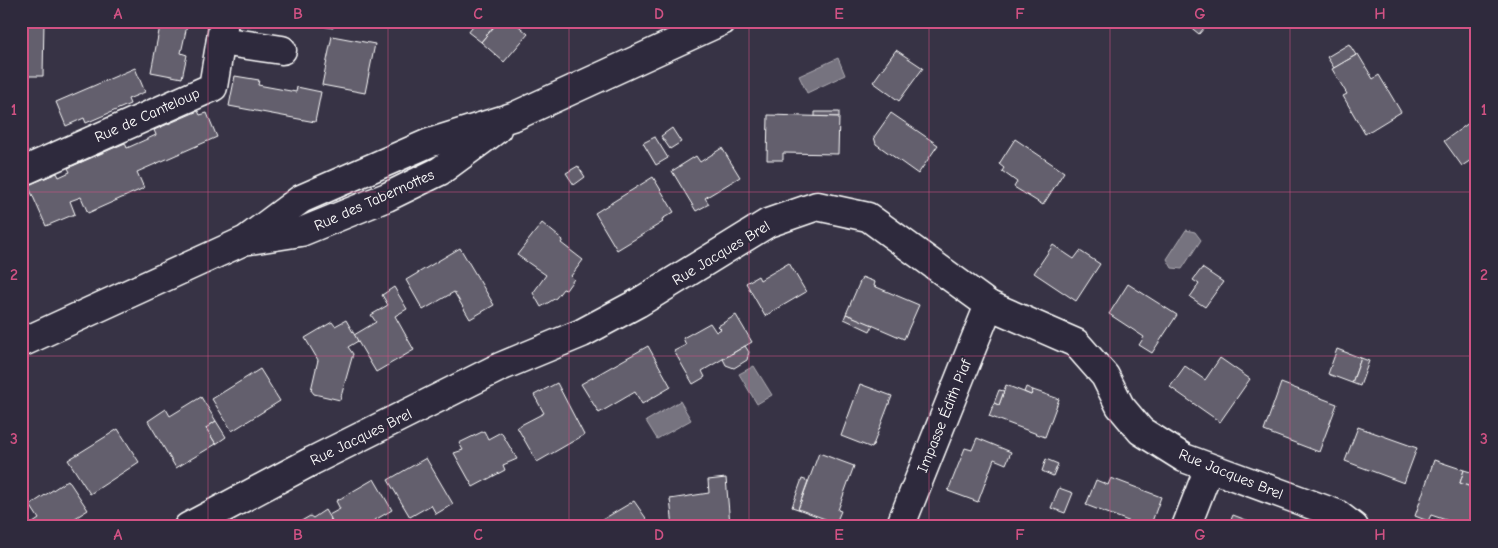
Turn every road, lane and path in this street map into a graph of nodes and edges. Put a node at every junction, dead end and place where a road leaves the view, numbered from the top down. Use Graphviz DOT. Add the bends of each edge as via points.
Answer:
graph roads {
  1 [pos="722,21"];
  2 [pos="222,31"];
  3 [pos="282,50"];
  4 [pos="21,172"];
  5 [pos="989,305"];
  6 [pos="21,343"];
  7 [pos="1209,468"];
  8 [pos="224,518"];
  9 [pos="188,527"];
  10 [pos="900,527"];
  11 [pos="1186,527"];
  12 [pos="1354,527"];
  1 -- 6 [label="street, Rue des Tabernottes" via="515,116 429,142 301,199 246,240"];
  2 -- 3 [label="street"];
  2 -- 4 [label="street, Rue de Canteloup" via="213,87"];
  5 -- 7 [label="street, Rue Jacques Brel" via="1076,344 1105,376 1120,406 1141,431 1184,458"];
  5 -- 8 [label="street, Rue Jacques Brel" via="868,217 817,206 768,223 638,303 582,333 500,367"];
  5 -- 10 [label="street, Impasse Édith Piaf"];
  7 -- 11 [label="street"];
  7 -- 12 [label="street, Rue Jacques Brel" via="1337,514"];
  8 -- 9 [label="street, Rue Jacques Brel"];
}
